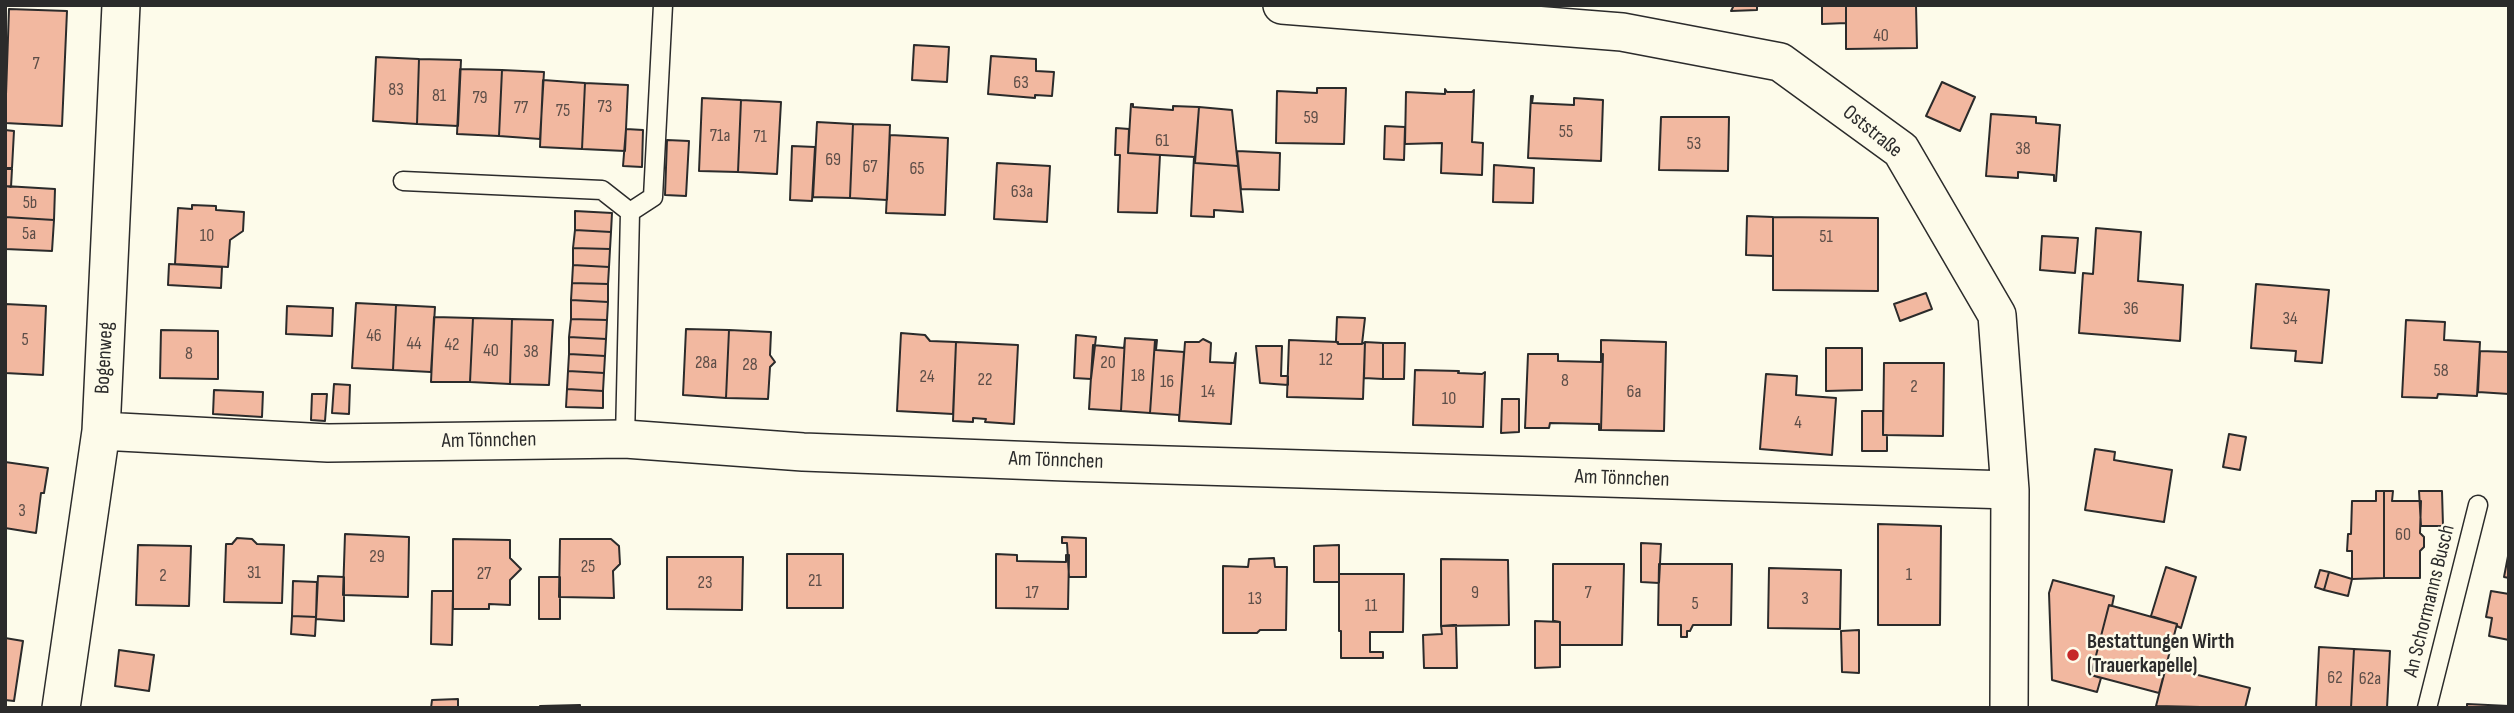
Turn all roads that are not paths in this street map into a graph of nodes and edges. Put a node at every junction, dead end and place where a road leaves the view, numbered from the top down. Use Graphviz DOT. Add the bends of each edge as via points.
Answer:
graph roads {
  1 [pos="121,5"];
  2 [pos="663,5"];
  3 [pos="1282,5"];
  4 [pos="403,181"];
  5 [pos="630,212"];
  6 [pos="101,431"];
  7 [pos="625,439"];
  8 [pos="2010,490"];
  9 [pos="2478,505"];
  10 [pos="61,708"];
  11 [pos="2009,708"];
  12 [pos="2427,708"];
  1 -- 6 [label="street, Bogenweg"];
  2 -- 5 [label="lane" via="653,197"];
  3 -- 8 [label="street, Oststraße" via="1622,32 1780,62 1901,150 1997,315"];
  4 -- 5 [label="lane" via="602,190"];
  5 -- 7 [label="lane"];
  6 -- 7 [label="street, Am Tönnchen" via="328,443"];
  6 -- 10 [label="street, Bogenweg"];
  7 -- 8 [label="street, Am Tönnchen" via="803,452 1066,462"];
  8 -- 11 [label="street, Oststraße"];
  9 -- 12 [label="lane, An Schormanns Busch"];
}
